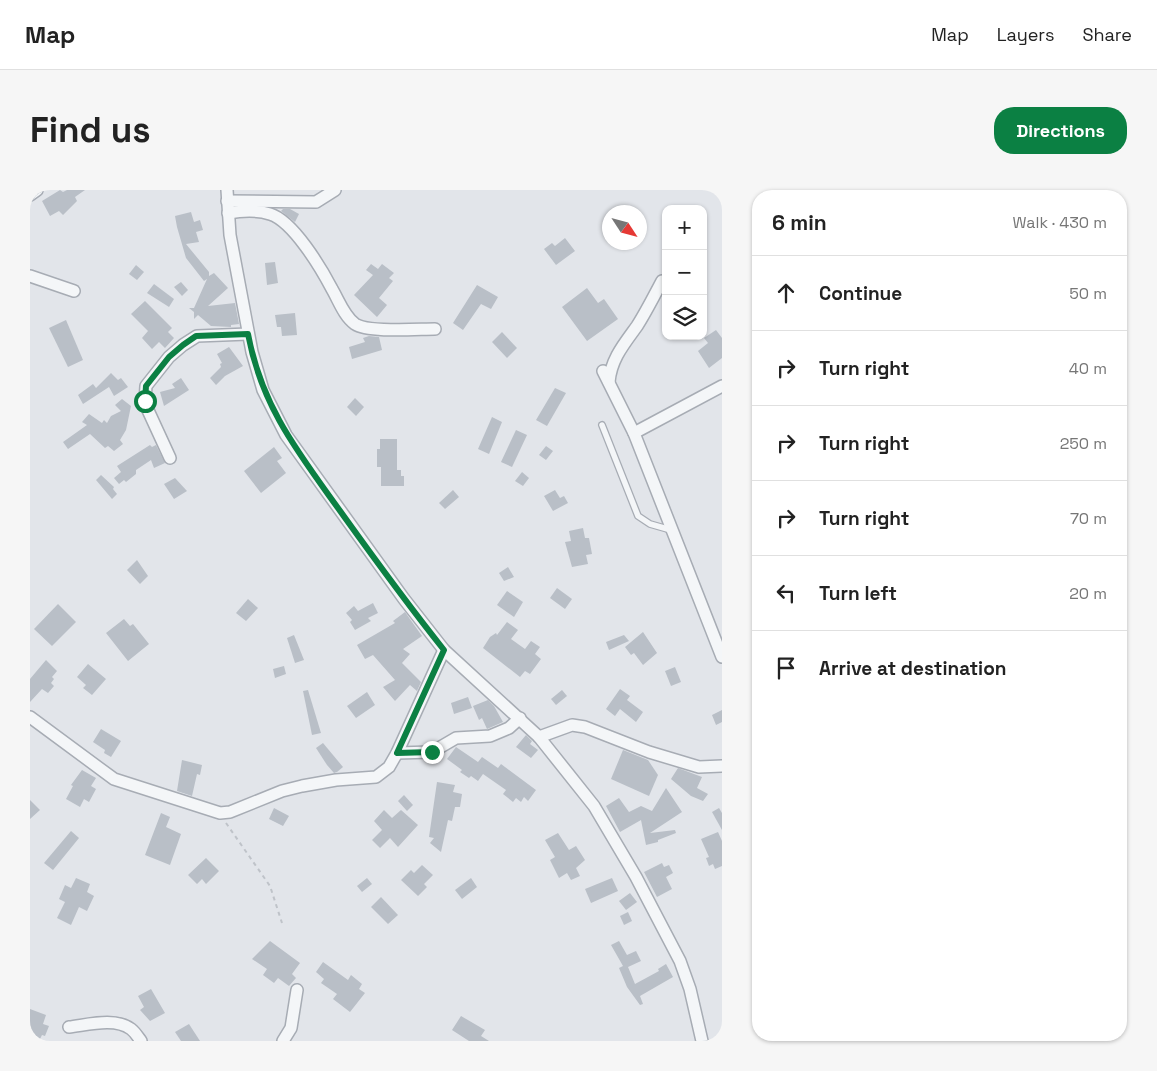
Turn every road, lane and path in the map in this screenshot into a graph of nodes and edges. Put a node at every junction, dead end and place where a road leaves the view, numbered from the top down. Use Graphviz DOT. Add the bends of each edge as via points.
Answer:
graph roads {
  1 [pos="36,190"];
  2 [pos="336,190"];
  3 [pos="30,195"];
  4 [pos="227,195"];
  5 [pos="228,213"];
  6 [pos="30,276"];
  7 [pos="662,281"];
  8 [pos="74,291"];
  9 [pos="435,329"];
  10 [pos="248,334"];
  11 [pos="602,371"];
  12 [pos="609,382"];
  13 [pos="722,386"];
  14 [pos="602,425"];
  15 [pos="634,433"];
  16 [pos="170,458"];
  17 [pos="671,530"];
  18 [pos="444,650"];
  19 [pos="722,657"];
  20 [pos="30,716"];
  21 [pos="520,718"];
  22 [pos="539,737"];
  23 [pos="397,753"];
  24 [pos="722,766"];
  25 [pos="220,812"];
  26 [pos="282,923"];
  27 [pos="297,990"];
  28 [pos="69,1027"];
  29 [pos="698,1039"];
  30 [pos="141,1041"];
  31 [pos="282,1041"];
  1 -- 3 [label="street"];
  2 -- 4 [label="street" via="316,202"];
  4 -- 5 [label="street"];
  5 -- 9 [label="street" via="269,214 277,218 297,236 323,271 345,313 356,325 384,330"];
  5 -- 10 [label="street"];
  6 -- 8 [label="street"];
  7 -- 12 [label="street" via="619,350 610,368"];
  10 -- 16 [label="street" via="196,336 169,357 146,386 147,408"];
  10 -- 18 [label="street" via="263,390 286,435"];
  11 -- 12 [label="street"];
  12 -- 15 [label="street"];
  13 -- 15 [label="street"];
  14 -- 17 [label="lane" via="638,516 650,524"];
  15 -- 17 [label="street"];
  17 -- 19 [label="street"];
  18 -- 21 [label="street"];
  18 -- 23 [label="street"];
  20 -- 25 [label="street" via="114,779"];
  21 -- 22 [label="street"];
  21 -- 23 [label="street" via="490,736 456,738 432,752"];
  22 -- 24 [label="street" via="572,725 585,727 699,767"];
  22 -- 29 [label="street" via="594,806 636,877 680,961 690,990"];
  23 -- 25 [label="street" via="389,767 376,777 336,780 282,790 230,812"];
  25 -- 26 [label="path" via="270,886"];
  27 -- 31 [label="street" via="291,1028"];
  28 -- 30 [label="street" via="102,1022 130,1028"];
}
